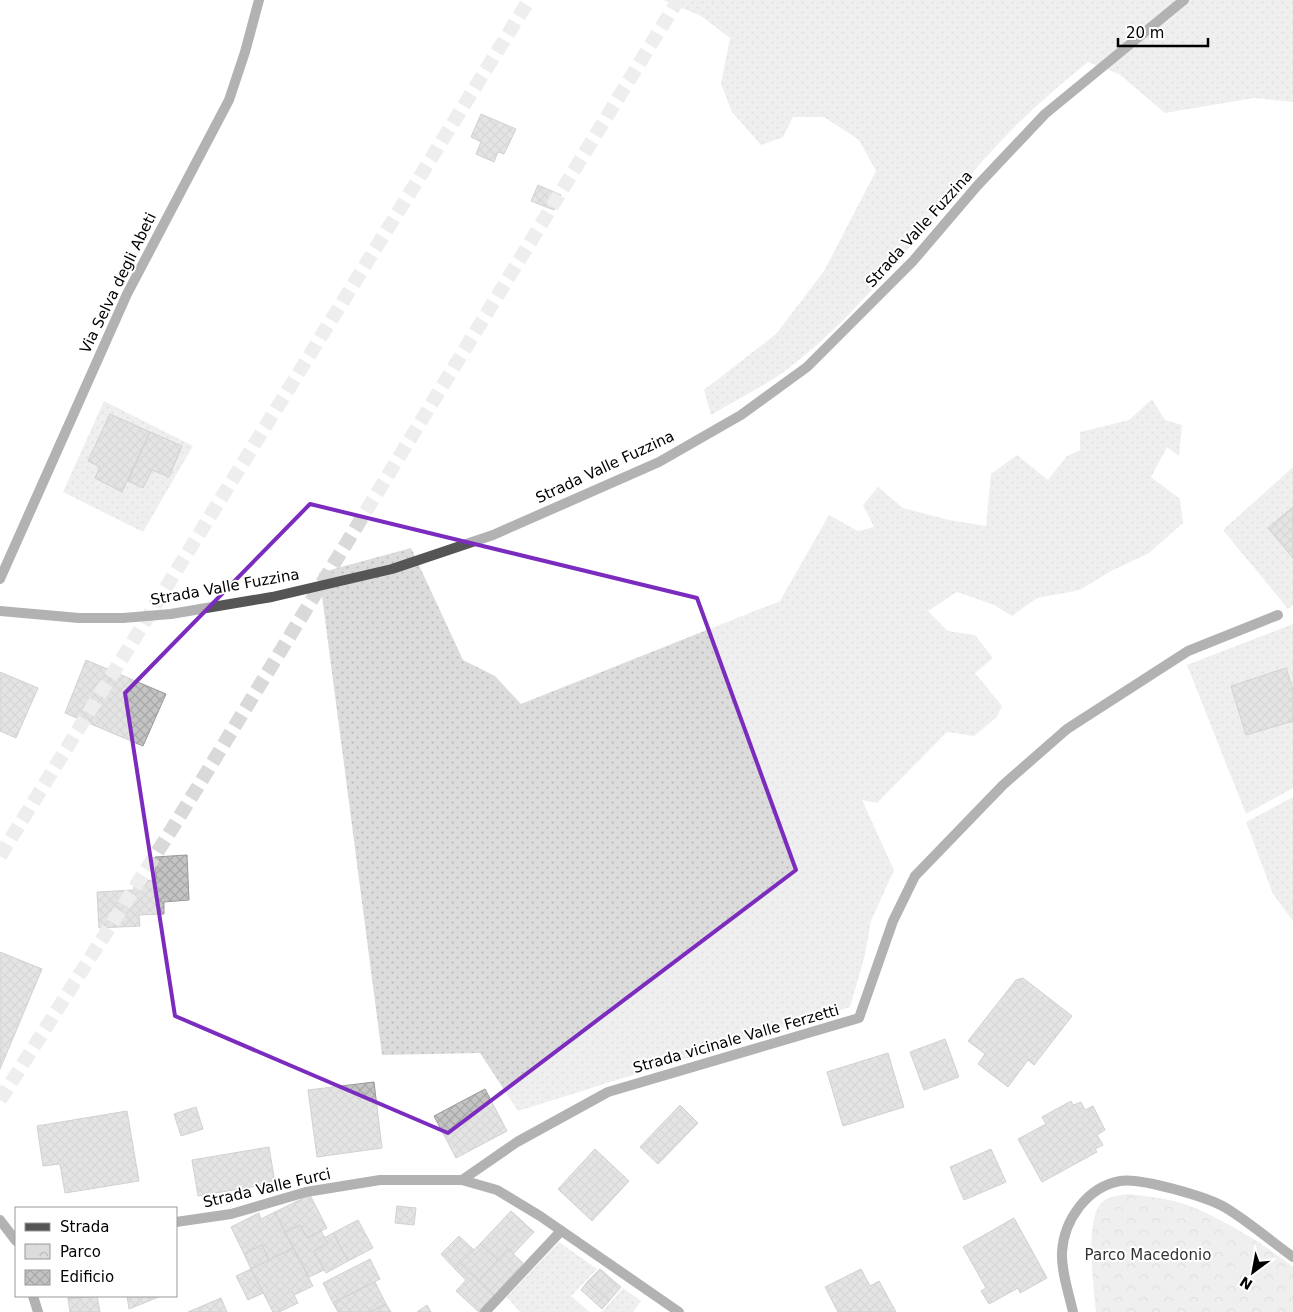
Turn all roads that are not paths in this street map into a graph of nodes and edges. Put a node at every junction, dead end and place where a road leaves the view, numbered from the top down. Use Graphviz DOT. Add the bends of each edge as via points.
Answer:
graph roads {
  1 [pos="259,0"];
  2 [pos="1184,0"];
  3 [pos="0,579"];
  4 [pos="0,611"];
  5 [pos="1278,615"];
  6 [pos="462,1180"];
  7 [pos="0,1220"];
  8 [pos="178,1222"];
  9 [pos="561,1230"];
  10 [pos="15,1239"];
  11 [pos="1293,1257"];
  12 [pos="33,1297"];
  13 [pos="38,1312"];
  14 [pos="485,1312"];
  15 [pos="679,1312"];
  16 [pos="1073,1312"];
  1 -- 3 [label="street, Via Selva degli Abeti" via="229,100 127,294"];
  2 -- 4 [label="street, Strada Valle Fuzzina" via="1045,114 976,186 913,260 808,367 741,415 659,462 493,535 392,569 272,597 171,614 123,618 79,618"];
  5 -- 6 [label="street, Strada vicinale Valle Ferzetti" via="1188,651 1067,729 1002,785 915,876 893,921 859,1018 608,1092 517,1142"];
  6 -- 8 [label="street, Strada Valle Furci" via="380,1180 306,1192 230,1214"];
  6 -- 9 [label="street, Strada Valle Furci" via="497,1190"];
  7 -- 10 [label="street"];
  9 -- 14 [label="street"];
  9 -- 15 [label="street, Strada Valle Furci"];
  11 -- 16 [label="street" via="1226,1207 1188,1193 1121,1180 1094,1192 1083,1201 1067,1227 1062,1253"];
  12 -- 13 [label="street"];
}
